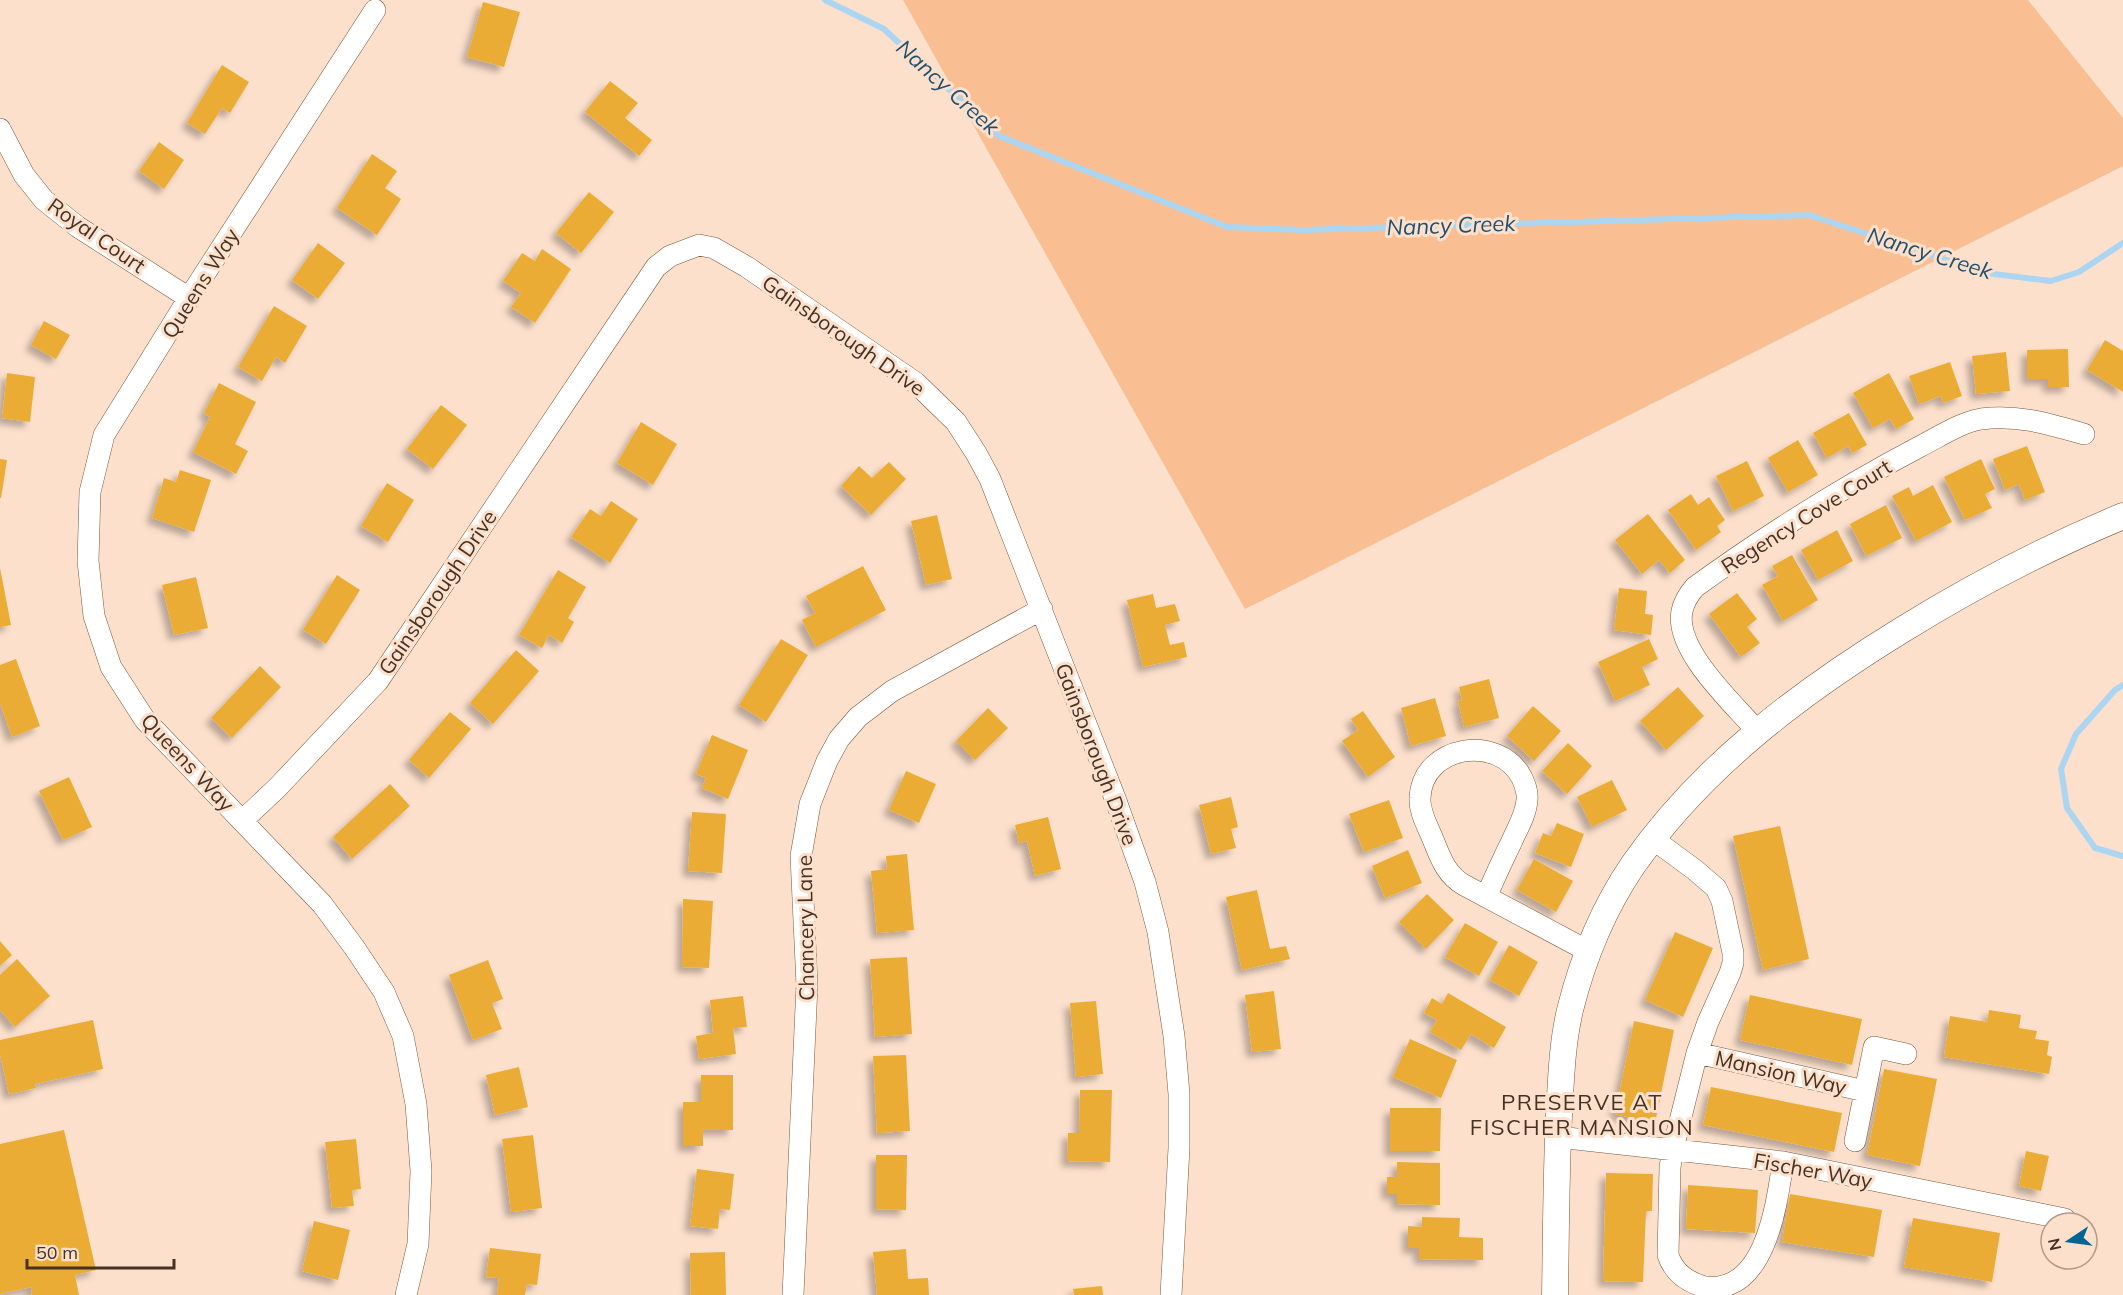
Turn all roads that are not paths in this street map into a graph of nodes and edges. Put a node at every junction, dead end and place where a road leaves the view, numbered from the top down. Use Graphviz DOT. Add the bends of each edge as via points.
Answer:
graph roads {
  1 [pos="375,10"];
  2 [pos="0,129"];
  3 [pos="189,298"];
  4 [pos="2084,434"];
  5 [pos="2123,516"];
  6 [pos="1042,609"];
  7 [pos="1757,731"];
  8 [pos="243,820"];
  9 [pos="1653,839"];
  10 [pos="1486,897"];
  11 [pos="1588,951"];
  12 [pos="1697,1053"];
  13 [pos="1906,1054"];
  14 [pos="1865,1091"];
  15 [pos="1558,1137"];
  16 [pos="1855,1141"];
  17 [pos="1673,1149"];
  18 [pos="1783,1162"];
  19 [pos="2039,1214"];
  20 [pos="405,1295"];
  21 [pos="793,1295"];
  22 [pos="1171,1295"];
  23 [pos="1555,1295"];
  1 -- 3 [label="street, Queens Way"];
  2 -- 3 [label="street, Royal Court" via="24,175 44,200"];
  3 -- 8 [label="street, Queens Way" via="104,435 90,492 88,561 94,616 111,667 145,720"];
  4 -- 7 [label="street, Regency Cove Court" via="2026,418 1993,418 1961,426 1827,498 1695,587 1682,611 1690,650"];
  5 -- 7 [label="street" via="2036,554 1919,619 1836,672"];
  6 -- 8 [label="street, Gainsborough Drive" via="990,479 956,422 916,382 747,267 714,248 699,245 670,256 656,267 378,681"];
  6 -- 21 [label="street, Chancery Lane" via="892,691 858,717 839,739 810,804 801,856 807,985"];
  6 -- 22 [label="street, Gainsborough Drive" via="1115,798 1158,932 1179,1094"];
  7 -- 9 [label="street" via="1711,774"];
  8 -- 20 [label="street, Queens Way" via="322,904 354,947 384,992 403,1036 416,1104 421,1171 418,1244"];
  9 -- 11 [label="street" via="1610,904"];
  9 -- 12 [label="street" via="1716,888 1733,953 1730,973"];
  10 -- 10 [label="street" via="1454,879 1446,869 1422,814 1420,798 1428,772 1438,761 1476,750 1507,761 1519,773 1528,798"];
  10 -- 11 [label="street"];
  11 -- 15 [label="street" via="1569,1012"];
  12 -- 14 [label="street, Mansion Way"];
  12 -- 17 [label="street"];
  13 -- 14 [label="street" via="1874,1047"];
  14 -- 16 [label="street"];
  15 -- 17 [label="street, Fischer Way"];
  15 -- 23 [label="street"];
  17 -- 18 [label="street, Fischer Way"];
  17 -- 18 [label="street" via="1668,1255 1684,1279 1718,1289 1744,1280 1757,1261 1771,1224"];
  18 -- 19 [label="street, Fischer Way"];
}
